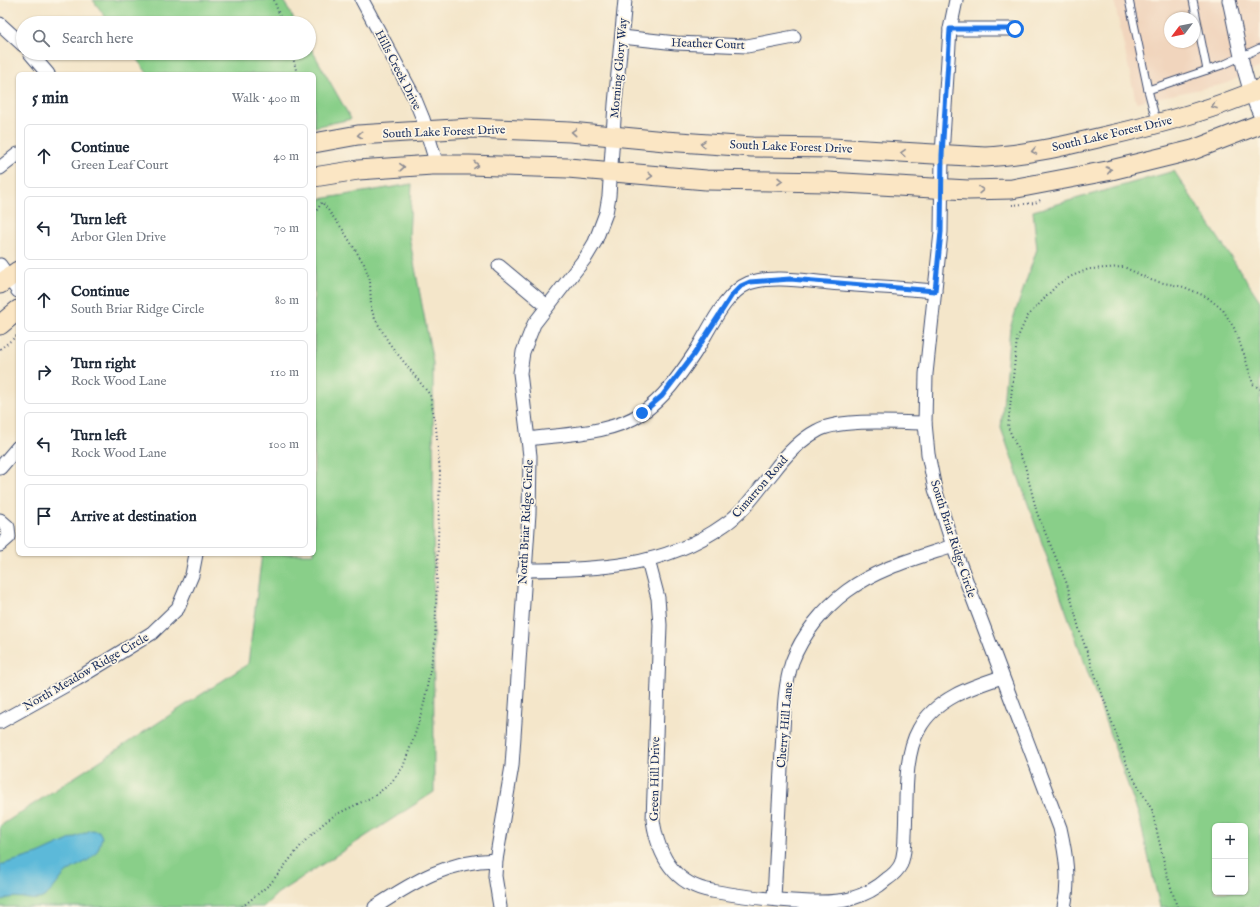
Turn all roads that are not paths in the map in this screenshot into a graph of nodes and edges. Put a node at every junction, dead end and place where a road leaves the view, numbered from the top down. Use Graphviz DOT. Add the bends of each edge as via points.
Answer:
graph roads {
  1 [pos="362,0"];
  2 [pos="625,0"];
  3 [pos="956,0"];
  4 [pos="1129,0"];
  5 [pos="1193,0"];
  6 [pos="1230,0"];
  7 [pos="0,24"];
  8 [pos="950,29"];
  9 [pos="1015,29"];
  10 [pos="622,37"];
  11 [pos="794,37"];
  12 [pos="16,39"];
  13 [pos="1260,48"];
  14 [pos="1241,56"];
  15 [pos="36,60"];
  16 [pos="1207,70"];
  17 [pos="46,72"];
  18 [pos="1148,90"];
  19 [pos="1256,91"];
  20 [pos="1260,115"];
  21 [pos="1157,124"];
  22 [pos="1260,124"];
  23 [pos="427,130"];
  24 [pos="613,136"];
  25 [pos="316,143"];
  26 [pos="942,155"];
  27 [pos="16,156"];
  28 [pos="437,165"];
  29 [pos="0,168"];
  30 [pos="611,173"];
  31 [pos="316,177"];
  32 [pos="942,188"];
  33 [pos="499,266"];
  34 [pos="935,291"];
  35 [pos="547,306"];
  36 [pos="16,312"];
  37 [pos="0,325"];
  38 [pos="925,423"];
  39 [pos="528,439"];
  40 [pos="16,449"];
  41 [pos="0,468"];
  42 [pos="0,520"];
  43 [pos="0,545"];
  44 [pos="953,546"];
  45 [pos="196,556"];
  46 [pos="648,560"];
  47 [pos="524,570"];
  48 [pos="1002,677"];
  49 [pos="0,722"];
  50 [pos="496,860"];
  51 [pos="774,898"];
  52 [pos="375,907"];
  53 [pos="500,907"];
  54 [pos="1064,907"];
  1 -- 23 [label="street, Hills Creek Drive" via="405,78"];
  2 -- 10 [label="street, Morning Glory Way"];
  3 -- 8 [label="street, South Briar Ridge Circle"];
  4 -- 18 [label="lane"];
  5 -- 16 [label="lane"];
  6 -- 14 [label="street"];
  7 -- 12 [label="street"];
  8 -- 9 [label="street"];
  8 -- 26 [label="street, South Briar Ridge Circle"];
  10 -- 11 [label="street, Heather Court" via="684,44 747,46"];
  10 -- 24 [label="street, Morning Glory Way"];
  13 -- 14 [label="lane"];
  14 -- 16 [label="lane"];
  14 -- 19 [label="street"];
  15 -- 17 [label="street"];
  16 -- 18 [label="lane"];
  18 -- 21 [label="lane"];
  19 -- 20 [label="street"];
  19 -- 21 [label="main road, South Lake Forest Drive, one-way"];
  21 -- 26 [label="main road, South Lake Forest Drive, one-way" via="1077,144 1006,156"];
  32 -- 22 [label="main road, one-way" via="1012,189 1107,171 1193,150"];
  24 -- 23 [label="main road, South Lake Forest Drive, one-way" via="471,128"];
  23 -- 25 [label="main road, South Lake Forest Drive, one-way" via="358,135"];
  23 -- 28 [label="street, Hills Creek Drive"];
  26 -- 24 [label="main road, South Lake Forest Drive, one-way" via="744,146"];
  24 -- 30 [label="street, North Briar Ridge Circle"];
  26 -- 32 [label="street, South Briar Ridge Circle"];
  27 -- 29 [label="street"];
  28 -- 30 [label="main road, one-way" via="537,167"];
  31 -- 28 [label="main road, one-way" via="358,170"];
  30 -- 32 [label="main road, one-way" via="706,180 826,182"];
  30 -- 35 [label="street, North Briar Ridge Circle" via="606,213 595,242"];
  32 -- 34 [label="street, South Briar Ridge Circle"];
  33 -- 35 [label="street"];
  34 -- 38 [label="street, South Briar Ridge Circle" via="926,374"];
  34 -- 39 [label="street" via="790,279 750,282 741,286 732,295 694,354 662,396 642,413 608,428"];
  35 -- 39 [label="street, North Briar Ridge Circle" via="534,324 523,352 520,373"];
  36 -- 37 [label="main road"];
  38 -- 44 [label="street, South Briar Ridge Circle" via="933,483"];
  38 -- 46 [label="street, Cimarron Road" via="867,423 818,430 793,449 739,513 725,525 697,541"];
  39 -- 47 [label="street, North Briar Ridge Circle" via="529,513"];
  40 -- 41 [label="street"];
  42 -- 43 [label="street" via="8,527 9,538"];
  44 -- 48 [label="street, South Briar Ridge Circle"];
  44 -- 51 [label="street, Cherry Hill Lane" via="887,569 847,591 811,628 797,651 790,670 785,702"];
  45 -- 49 [label="street, North Meadow Ridge Circle" via="192,576 178,608 152,633"];
  46 -- 47 [label="street, Cimarron Road" via="615,567 581,570"];
  46 -- 51 [label="street, Green Hill Drive" via="658,598 660,625 653,820 656,840 673,870 693,886 717,892"];
  47 -- 50 [label="street, North Briar Ridge Circle" via="512,766"];
  48 -- 51 [label="street, Green Hill Drive" via="949,699 934,711 919,729 908,779 903,855 896,872 866,894 849,900"];
  48 -- 54 [label="street, South Briar Ridge Circle" via="1060,828 1068,882"];
  50 -- 52 [label="street" via="458,864 441,870 404,888"];
  50 -- 53 [label="street, North Briar Ridge Circle" via="495,876"];
}
